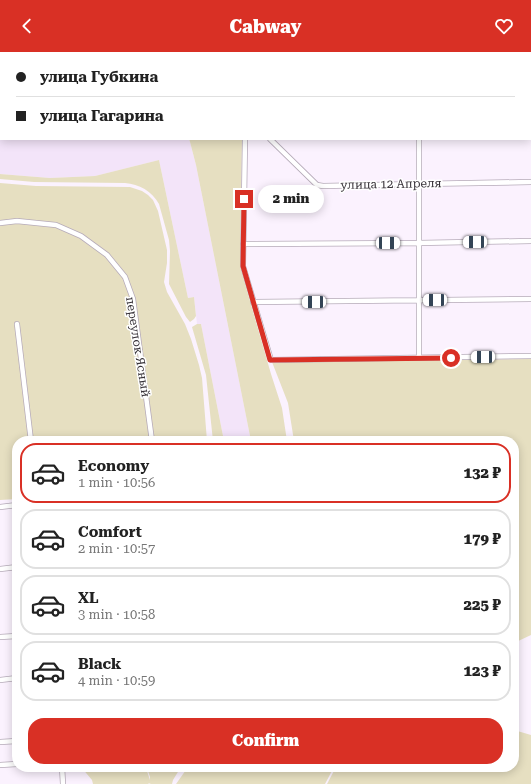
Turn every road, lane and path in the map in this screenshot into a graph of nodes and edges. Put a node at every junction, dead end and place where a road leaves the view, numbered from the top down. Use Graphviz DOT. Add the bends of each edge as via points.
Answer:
graph roads {
  1 [pos="245,140"];
  2 [pos="271,140"];
  3 [pos="419,140"];
  4 [pos="531,182"];
  5 [pos="419,184"];
  6 [pos="0,223"];
  7 [pos="531,241"];
  8 [pos="418,243"];
  9 [pos="243,244"];
  10 [pos="531,299"];
  11 [pos="419,301"];
  12 [pos="253,302"];
  13 [pos="17,324"];
  14 [pos="531,356"];
  15 [pos="419,358"];
  16 [pos="30,436"];
  17 [pos="151,436"];
  18 [pos="12,506"];
  19 [pos="0,507"];
  20 [pos="12,568"];
  21 [pos="0,569"];
  22 [pos="12,636"];
  23 [pos="0,637"];
  24 [pos="12,679"];
  25 [pos="0,680"];
  26 [pos="12,741"];
  27 [pos="0,742"];
  28 [pos="12,764"];
  29 [pos="0,765"];
  30 [pos="62,772"];
  31 [pos="63,784"];
  1 -- 9 [label="street"];
  2 -- 5 [label="street, улица 12 Апреля" via="317,185"];
  3 -- 5 [label="street"];
  4 -- 5 [label="street, улица 12 Апреля"];
  5 -- 8 [label="street"];
  6 -- 17 [label="street, переулок Ясный" via="17,221 56,225 81,236 106,255 125,277 133,299"];
  7 -- 8 [label="street"];
  8 -- 9 [label="street"];
  8 -- 11 [label="street"];
  9 -- 12 [label="street" via="243,266"];
  10 -- 11 [label="street"];
  11 -- 12 [label="street"];
  11 -- 15 [label="street"];
  12 -- 15 [label="street" via="270,360"];
  13 -- 16 [label="street"];
  14 -- 15 [label="street"];
  18 -- 19 [label="street"];
  20 -- 21 [label="street"];
  22 -- 23 [label="street"];
  24 -- 25 [label="street"];
  26 -- 27 [label="street"];
  28 -- 29 [label="street"];
  30 -- 31 [label="street"];
}
